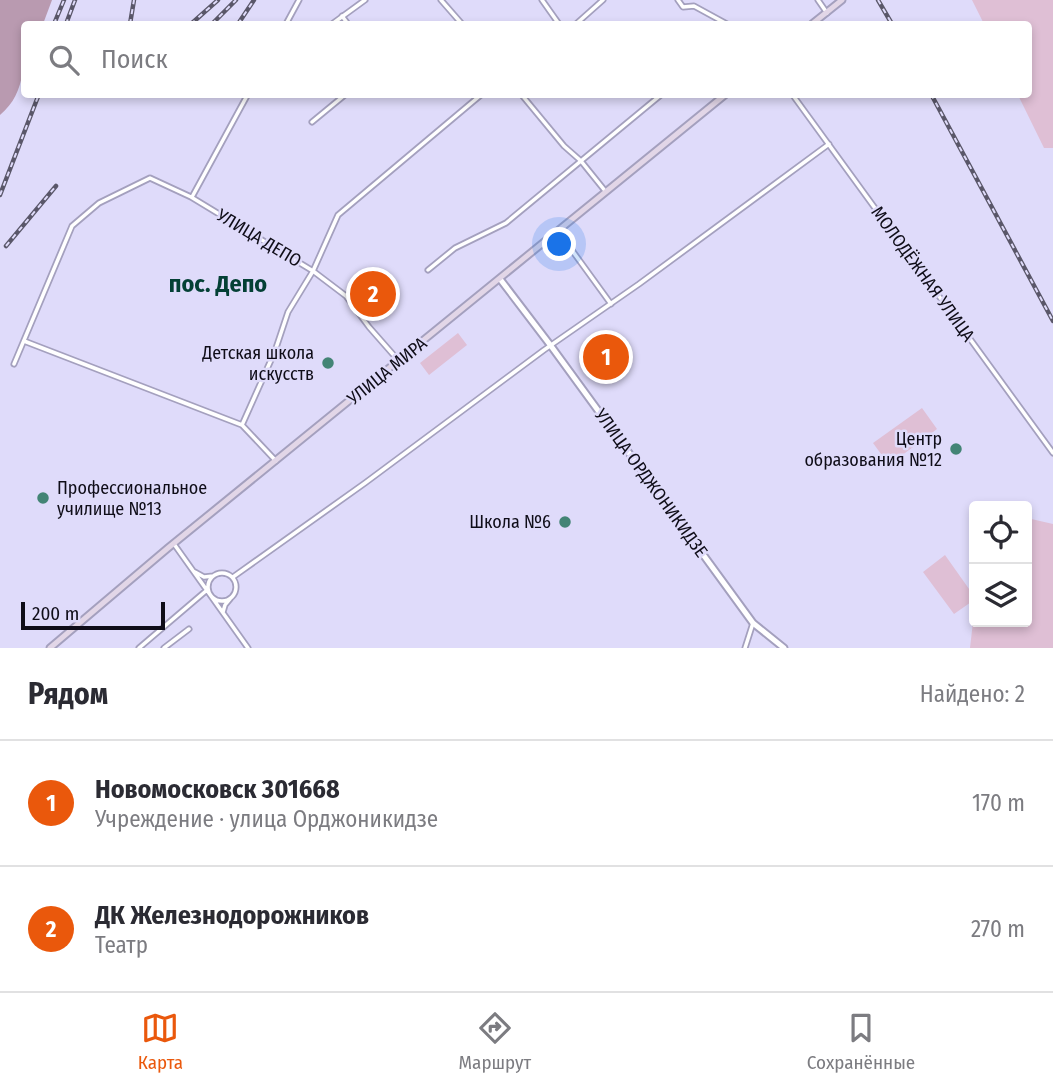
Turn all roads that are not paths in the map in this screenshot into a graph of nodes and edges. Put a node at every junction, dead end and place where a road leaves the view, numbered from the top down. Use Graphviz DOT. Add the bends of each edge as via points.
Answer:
graph roads {
  1 [pos="299,0"];
  2 [pos="365,0"];
  3 [pos="441,0"];
  4 [pos="542,0"];
  5 [pos="603,0"];
  6 [pos="678,0"];
  7 [pos="818,0"];
  8 [pos="842,0"];
  9 [pos="827,13"];
  10 [pos="342,16"];
  11 [pos="288,21"];
  12 [pos="336,21"];
  13 [pos="346,21"];
  14 [pos="459,21"];
  15 [pos="557,21"];
  16 [pos="579,21"];
  17 [pos="722,21"];
  18 [pos="816,21"];
  19 [pos="246,98"];
  20 [pos="341,98"];
  21 [pos="477,98"];
  22 [pos="524,98"];
  23 [pos="657,98"];
  24 [pos="721,98"];
  25 [pos="795,98"];
  26 [pos="312,122"];
  27 [pos="829,144"];
  28 [pos="581,161"];
  29 [pos="606,192"];
  30 [pos="191,197"];
  31 [pos="558,231"];
  32 [pos="428,270"];
  33 [pos="313,271"];
  34 [pos="500,279"];
  35 [pos="611,304"];
  36 [pos="24,341"];
  37 [pos="551,346"];
  38 [pos="399,361"];
  39 [pos="14,364"];
  40 [pos="242,425"];
  41 [pos="1053,453"];
  42 [pos="276,461"];
  43 [pos="174,544"];
  44 [pos="194,572"];
  45 [pos="213,576"];
  46 [pos="233,577"];
  47 [pos="207,590"];
  48 [pos="211,597"];
  49 [pos="231,598"];
  50 [pos="223,612"];
  51 [pos="753,623"];
  52 [pos="189,629"];
  53 [pos="50,648"];
  54 [pos="139,648"];
  55 [pos="164,648"];
  56 [pos="248,648"];
  57 [pos="745,648"];
  58 [pos="783,648"];
  1 -- 11 [label="street"];
  2 -- 10 [label="street"];
  3 -- 14 [label="street"];
  4 -- 15 [label="street"];
  5 -- 16 [label="street"];
  6 -- 17 [label="street" via="683,7 694,6"];
  7 -- 9 [label="street"];
  8 -- 9 [label="main road"];
  9 -- 18 [label="main road"];
  10 -- 12 [label="street"];
  10 -- 13 [label="street"];
  19 -- 30 [label="street"];
  20 -- 26 [label="street"];
  21 -- 33 [label="street" via="338,215"];
  22 -- 28 [label="street"];
  23 -- 28 [label="street"];
  24 -- 29 [label="main road, УЛИЦА МИРА"];
  25 -- 27 [label="street, МОЛОДЁЖНАЯ УЛИЦА"];
  27 -- 35 [label="street"];
  27 -- 41 [label="street, МОЛОДЁЖНАЯ УЛИЦА"];
  28 -- 29 [label="street"];
  28 -- 32 [label="street" via="506,223 455,248"];
  29 -- 31 [label="main road, УЛИЦА МИРА"];
  30 -- 33 [label="street, УЛИЦА ДЕПО"];
  30 -- 36 [label="street, УЛИЦА ДЕПО" via="150,178 99,203 72,226"];
  31 -- 34 [label="main road, УЛИЦА МИРА"];
  31 -- 35 [label="street"];
  33 -- 38 [label="street" via="346,296"];
  33 -- 40 [label="street, УЛИЦА ДЕПО" via="288,312"];
  34 -- 37 [label="street, УЛИЦА ОРДЖОНИКИДЗЕ"];
  34 -- 38 [label="main road, УЛИЦА МИРА"];
  35 -- 37 [label="street"];
  36 -- 39 [label="street"];
  36 -- 40 [label="street"];
  37 -- 46 [label="street"];
  37 -- 51 [label="street, УЛИЦА ОРДЖОНИКИДЗЕ"];
  38 -- 42 [label="main road, УЛИЦА МИРА"];
  40 -- 42 [label="street"];
  42 -- 43 [label="main road, УЛИЦА МИРА"];
  43 -- 44 [label="street"];
  43 -- 53 [label="main road, УЛИЦА МИРА"];
  44 -- 45 [label="street"];
  44 -- 47 [label="street"];
  45 -- 46 [label="street" via="225,573"];
  45 -- 48 [label="street" via="208,585"];
  46 -- 49 [label="street" via="236,589"];
  47 -- 48 [label="street"];
  47 -- 54 [label="street"];
  48 -- 49 [label="street" via="220,601"];
  48 -- 50 [label="street"];
  49 -- 50 [label="street"];
  50 -- 56 [label="street"];
  51 -- 57 [label="street"];
  51 -- 58 [label="street, УЛИЦА ОРДЖОНИКИДЗЕ"];
  52 -- 55 [label="street"];
}
